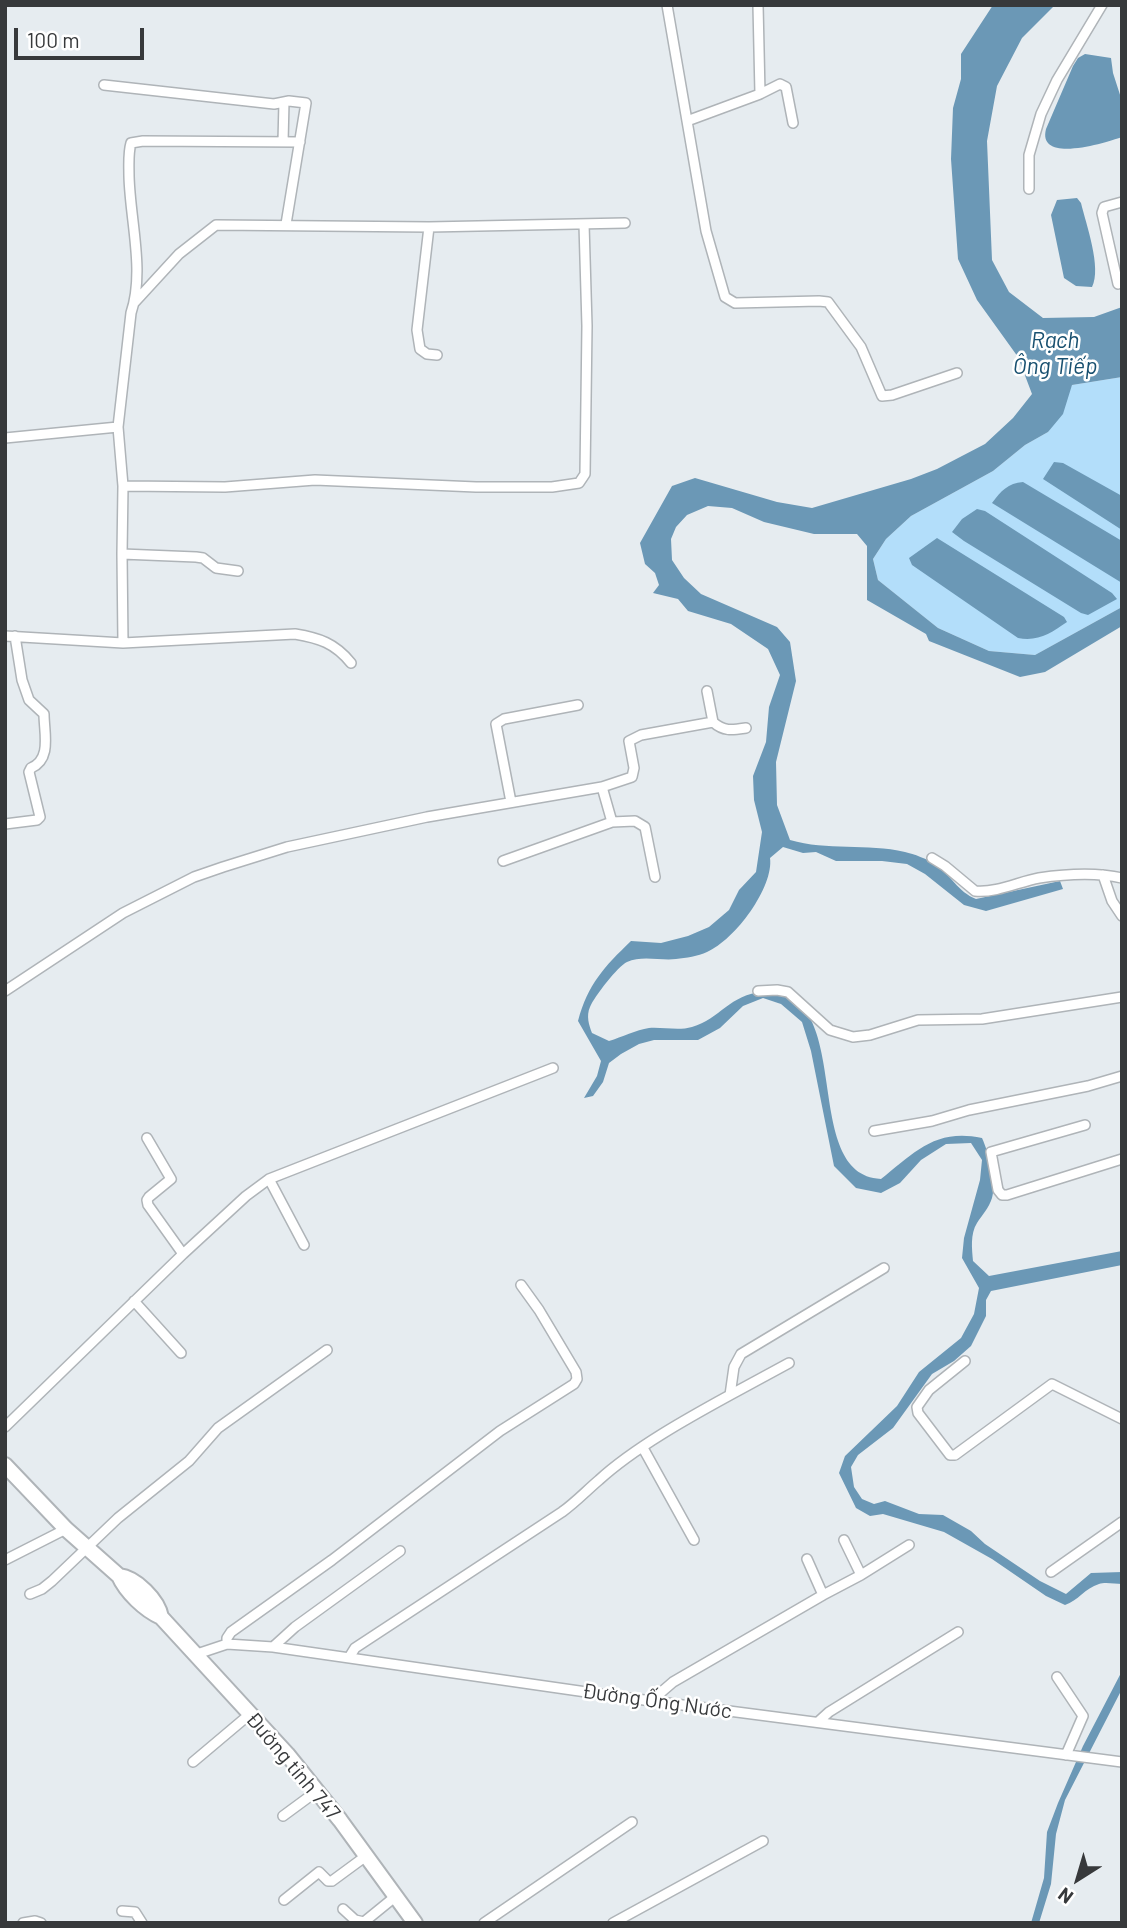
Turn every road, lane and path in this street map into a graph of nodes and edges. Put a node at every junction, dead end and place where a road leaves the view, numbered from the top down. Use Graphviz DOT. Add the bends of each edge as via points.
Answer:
graph roads {
  1 [pos="667,5"];
  2 [pos="758,5"];
  3 [pos="1102,5"];
  4 [pos="104,85"];
  5 [pos="760,94"];
  6 [pos="286,101"];
  7 [pos="687,121"];
  8 [pos="793,123"];
  9 [pos="283,142"];
  10 [pos="300,142"];
  11 [pos="1029,189"];
  12 [pos="1122,202"];
  13 [pos="625,223"];
  14 [pos="286,224"];
  15 [pos="584,224"];
  16 [pos="429,227"];
  17 [pos="1122,281"];
  18 [pos="134,303"];
  19 [pos="437,355"];
  20 [pos="957,373"];
  21 [pos="118,426"];
  22 [pos="5,438"];
  23 [pos="123,486"];
  24 [pos="122,554"];
  25 [pos="237,571"];
  26 [pos="10,636"];
  27 [pos="123,643"];
  28 [pos="351,663"];
  29 [pos="707,691"];
  30 [pos="578,705"];
  31 [pos="713,722"];
  32 [pos="746,728"];
  33 [pos="602,787"];
  34 [pos="512,803"];
  35 [pos="612,822"];
  36 [pos="5,824"];
  37 [pos="932,858"];
  38 [pos="503,861"];
  39 [pos="1103,875"];
  40 [pos="655,877"];
  41 [pos="1122,878"];
  42 [pos="1122,916"];
  43 [pos="5,991"];
  44 [pos="758,991"];
  45 [pos="1122,997"];
  46 [pos="553,1068"];
  47 [pos="1122,1076"];
  48 [pos="1085,1125"];
  49 [pos="874,1131"];
  50 [pos="147,1138"];
  51 [pos="1122,1159"];
  52 [pos="269,1179"];
  53 [pos="304,1245"];
  54 [pos="183,1254"];
  55 [pos="884,1268"];
  56 [pos="521,1285"];
  57 [pos="134,1301"];
  58 [pos="327,1350"];
  59 [pos="181,1353"];
  60 [pos="965,1361"];
  61 [pos="789,1363"];
  62 [pos="730,1395"];
  63 [pos="1122,1419"];
  64 [pos="5,1427"];
  65 [pos="643,1448"];
  66 [pos="5,1465"];
  67 [pos="1122,1522"];
  68 [pos="66,1529"];
  69 [pos="694,1540"];
  70 [pos="844,1540"];
  71 [pos="909,1545"];
  72 [pos="87,1547"];
  73 [pos="400,1551"];
  74 [pos="807,1559"];
  75 [pos="5,1560"];
  76 [pos="1051,1572"];
  77 [pos="860,1575"];
  78 [pos="30,1594"];
  79 [pos="823,1595"];
  80 [pos="958,1632"];
  81 [pos="227,1644"];
  82 [pos="273,1647"];
  83 [pos="194,1655"];
  84 [pos="349,1656"];
  85 [pos="1057,1677"];
  86 [pos="651,1701"];
  87 [pos="250,1714"];
  88 [pos="818,1722"];
  89 [pos="1066,1755"];
  90 [pos="192,1762"];
  91 [pos="1122,1762"];
  92 [pos="317,1791"];
  93 [pos="283,1816"];
  94 [pos="632,1822"];
  95 [pos="764,1841"];
  96 [pos="366,1856"];
  97 [pos="396,1896"];
  98 [pos="284,1900"];
  99 [pos="343,1909"];
  100 [pos="122,1911"];
  101 [pos="23,1923"];
  102 [pos="41,1923"];
  103 [pos="142,1923"];
  104 [pos="415,1923"];
  105 [pos="484,1923"];
  106 [pos="613,1923"];
  1 -- 7 [label="street"];
  2 -- 5 [label="street"];
  3 -- 11 [label="street" via="1041,114 1029,155"];
  4 -- 6 [label="street" via="274,104"];
  5 -- 7 [label="street"];
  5 -- 8 [label="street" via="780,84 786,86"];
  6 -- 9 [label="street"];
  6 -- 10 [label="street" via="306,103"];
  7 -- 20 [label="street" via="706,231 728,302 828,302 861,346 882,396"];
  9 -- 10 [label="street"];
  9 -- 18 [label="street" via="131,143"];
  10 -- 14 [label="street"];
  12 -- 17 [label="street" via="1104,206 1102,213 1118,284"];
  13 -- 15 [label="street"];
  14 -- 16 [label="street"];
  14 -- 18 [label="street" via="211,227"];
  15 -- 16 [label="street"];
  15 -- 23 [label="street" via="585,474 579,483 552,487 315,481 225,487"];
  16 -- 19 [label="street" via="417,330 420,349"];
  18 -- 21 [label="street"];
  21 -- 22 [label="street"];
  21 -- 23 [label="street"];
  23 -- 24 [label="street"];
  24 -- 25 [label="street" via="203,558 216,568"];
  24 -- 27 [label="street"];
  26 -- 27 [label="street"];
  26 -- 36 [label="street" via="29,700 44,714 45,755 29,770 40,817"];
  27 -- 28 [label="street" via="295,634 322,639"];
  29 -- 31 [label="street"];
  30 -- 34 [label="street" via="496,724"];
  31 -- 32 [label="street" via="729,731"];
  31 -- 33 [label="street" via="632,738 632,777"];
  33 -- 34 [label="street"];
  33 -- 35 [label="street"];
  34 -- 43 [label="street" via="287,847 194,877 123,912"];
  35 -- 38 [label="street"];
  35 -- 40 [label="street" via="635,821 645,827"];
  37 -- 39 [label="street" via="975,891 1040,878"];
  39 -- 41 [label="street"];
  39 -- 42 [label="street"];
  44 -- 45 [label="street" via="788,992 830,1030 853,1037 918,1020 982,1019"];
  46 -- 52 [label="street"];
  47 -- 49 [label="street"];
  48 -- 51 [label="street" via="991,1152 998,1190 1002,1195 1017,1192"];
  50 -- 54 [label="street" via="171,1178 149,1197 148,1205"];
  52 -- 53 [label="street"];
  52 -- 54 [label="street"];
  54 -- 57 [label="street"];
  55 -- 62 [label="street" via="741,1354"];
  56 -- 81 [label="street" via="576,1372 574,1384 500,1431 231,1632"];
  57 -- 59 [label="street"];
  57 -- 64 [label="street"];
  58 -- 72 [label="street" via="218,1428 189,1461"];
  60 -- 63 [label="street" via="929,1390 917,1407 950,1455 1052,1384"];
  61 -- 62 [label="street"];
  62 -- 65 [label="street"];
  65 -- 69 [label="street"];
  65 -- 84 [label="street" via="580,1500"];
  66 -- 68 [label="main road, Đường tỉnh 747"];
  67 -- 76 [label="street"];
  68 -- 72 [label="main road, Đường tỉnh 747"];
  68 -- 75 [label="street"];
  70 -- 77 [label="street"];
  71 -- 77 [label="street"];
  72 -- 78 [label="street" via="42,1589"];
  72 -- 83 [label="main road, Đường tỉnh 747" via="159,1606 161,1617"];
  73 -- 82 [label="street"];
  74 -- 79 [label="street"];
  77 -- 79 [label="street"];
  79 -- 86 [label="street" via="673,1682"];
  80 -- 88 [label="street"];
  81 -- 82 [label="street, Đường Ống Nước"];
  81 -- 83 [label="street, Đường Ống Nước"];
  82 -- 84 [label="street, Đường Ống Nước"];
  83 -- 87 [label="main road, Đường tỉnh 747"];
  84 -- 86 [label="street, Đường Ống Nước"];
  85 -- 89 [label="street" via="1083,1716"];
  86 -- 88 [label="street, Đường Ống Nước"];
  87 -- 90 [label="street"];
  87 -- 92 [label="main road, Đường tỉnh 747"];
  88 -- 89 [label="street, Đường Ống Nước"];
  89 -- 91 [label="street, Đường Ống Nước"];
  92 -- 93 [label="street"];
  92 -- 96 [label="main road, Đường tỉnh 747"];
  94 -- 105 [label="street"];
  95 -- 106 [label="street"];
  96 -- 97 [label="main road, Đường tỉnh 747"];
  96 -- 98 [label="street" via="332,1881 319,1872"];
  97 -- 99 [label="street" via="364,1922"];
  97 -- 104 [label="main road, Đường tỉnh 747"];
  100 -- 103 [label="street" via="135,1912"];
  101 -- 102 [label="street"];
}
